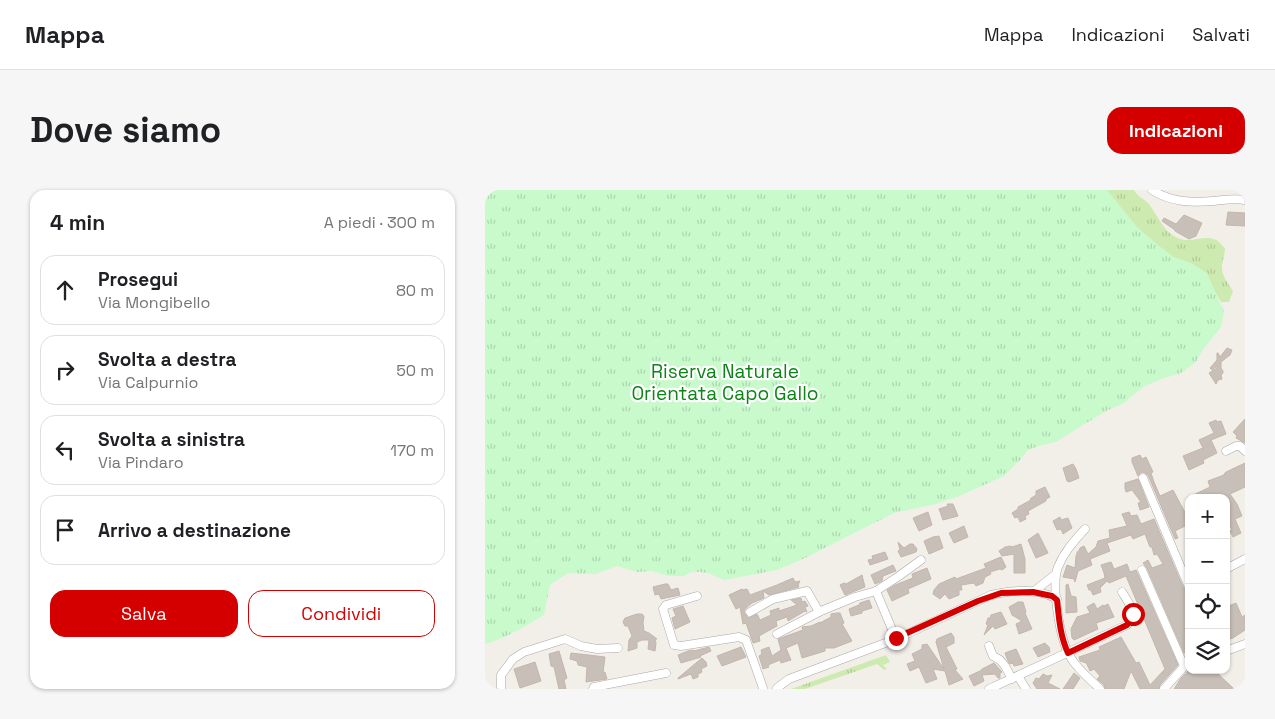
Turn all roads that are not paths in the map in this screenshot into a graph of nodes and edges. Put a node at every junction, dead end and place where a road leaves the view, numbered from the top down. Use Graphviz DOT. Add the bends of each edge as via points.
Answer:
graph roads {
  1 [pos="1152,190"];
  2 [pos="1245,200"];
  3 [pos="1226,451"];
  4 [pos="1245,451"];
  5 [pos="1143,478"];
  6 [pos="1085,529"];
  7 [pos="1245,559"];
  8 [pos="921,560"];
  9 [pos="1230,567"];
  10 [pos="1142,570"];
  11 [pos="1056,574"];
  12 [pos="1188,584"];
  13 [pos="875,591"];
  14 [pos="1033,592"];
  15 [pos="1122,592"];
  16 [pos="697,596"];
  17 [pos="1057,600"];
  18 [pos="750,612"];
  19 [pos="819,612"];
  20 [pos="777,634"];
  21 [pos="896,638"];
  22 [pos="1245,644"];
  23 [pos="989,646"];
  24 [pos="618,648"];
  25 [pos="1230,650"];
  26 [pos="1068,653"];
  27 [pos="1185,659"];
  28 [pos="1185,665"];
  29 [pos="666,673"];
  30 [pos="1015,677"];
  31 [pos="501,689"];
  32 [pos="593,689"];
  33 [pos="761,689"];
  34 [pos="778,689"];
  35 [pos="989,689"];
  36 [pos="1026,689"];
  37 [pos="1100,689"];
  38 [pos="1164,689"];
  1 -- 2 [label="street" via="1186,202"];
  3 -- 4 [label="street" via="1240,446"];
  5 -- 12 [label="street"];
  6 -- 11 [label="street" via="1063,556"];
  7 -- 9 [label="street"];
  8 -- 13 [label="street"];
  10 -- 27 [label="street"];
  11 -- 14 [label="street"];
  11 -- 17 [label="street"];
  13 -- 19 [label="street"];
  13 -- 21 [label="street"];
  14 -- 17 [label="street"];
  14 -- 21 [label="street" via="991,595"];
  15 -- 26 [label="street" via="1132,609 1130,622"];
  16 -- 33 [label="street" via="666,605 663,609 674,644 681,646 739,637 746,640"];
  17 -- 26 [label="street" via="1061,633"];
  18 -- 19 [label="street" via="773,599 807,591"];
  19 -- 20 [label="street"];
  21 -- 34 [label="street" via="789,679"];
  22 -- 25 [label="street"];
  23 -- 30 [label="street" via="993,656"];
  24 -- 31 [label="street" via="597,649 565,639 524,652 513,659 501,675"];
  26 -- 30 [label="street"];
  26 -- 37 [label="street"];
  28 -- 38 [label="street"];
  29 -- 32 [label="street"];
  30 -- 35 [label="street"];
  30 -- 36 [label="street"];
  33 -- 34 [label="street"];
}
